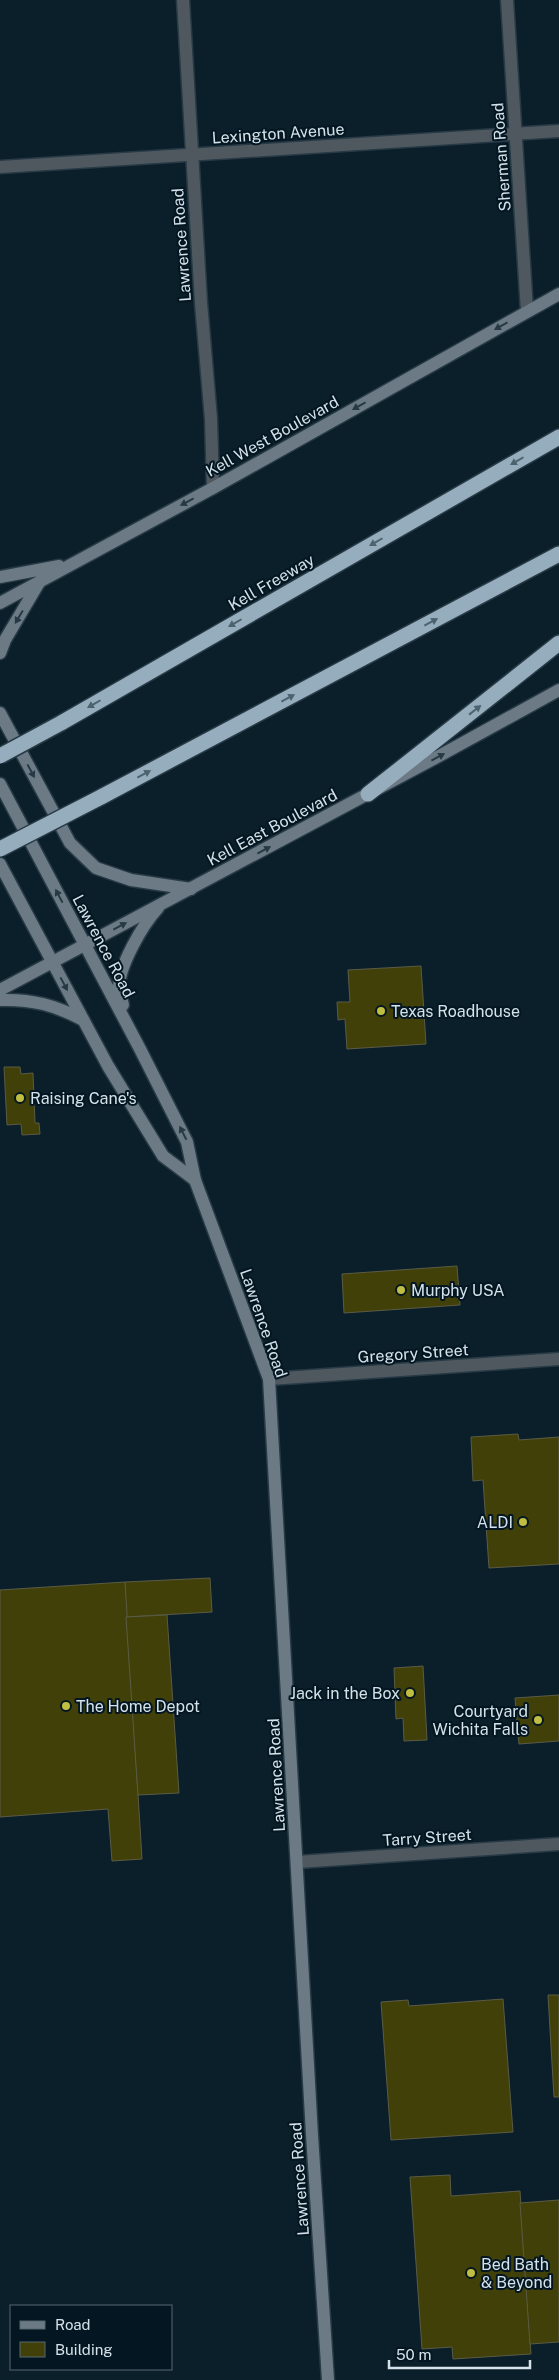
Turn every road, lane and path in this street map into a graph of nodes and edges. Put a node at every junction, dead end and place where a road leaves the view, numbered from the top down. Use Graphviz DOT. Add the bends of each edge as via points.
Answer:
graph roads {
  1 [pos="183,0"];
  2 [pos="507,0"];
  3 [pos="559,131"];
  4 [pos="516,134"];
  5 [pos="192,155"];
  6 [pos="0,168"];
  7 [pos="559,294"];
  8 [pos="528,311"];
  9 [pos="559,437"];
  10 [pos="213,488"];
  11 [pos="559,554"];
  12 [pos="73,563"];
  13 [pos="0,577"];
  14 [pos="40,581"];
  15 [pos="0,603"];
  16 [pos="559,644"];
  17 [pos="0,653"];
  18 [pos="559,690"];
  19 [pos="0,713"];
  20 [pos="0,756"];
  21 [pos="0,784"];
  22 [pos="368,794"];
  23 [pos="0,849"];
  24 [pos="0,864"];
  25 [pos="190,889"];
  26 [pos="163,903"];
  27 [pos="85,945"];
  28 [pos="52,962"];
  29 [pos="0,990"];
  30 [pos="0,1000"];
  31 [pos="83,1020"];
  32 [pos="128,1026"];
  33 [pos="196,1180"];
  34 [pos="559,1359"];
  35 [pos="269,1379"];
  36 [pos="559,1844"];
  37 [pos="298,1862"];
  38 [pos="328,2380"];
  1 -- 5 [label="street, Lawrence Road"];
  2 -- 4 [label="street, Sherman Road"];
  3 -- 4 [label="street, Lexington Avenue"];
  4 -- 5 [label="street, Lexington Avenue"];
  4 -- 8 [label="street, Sherman Road"];
  5 -- 6 [label="street, Lexington Avenue"];
  5 -- 10 [label="street, Lawrence Road"];
  7 -- 8 [label="street, Kell West Boulevard"];
  8 -- 10 [label="street, Kell West Boulevard, one-way"];
  9 -- 20 [label="highway, Kell Freeway, one-way, bridge"];
  10 -- 12 [label="street, Kell West Boulevard, one-way"];
  23 -- 11 [label="highway, one-way, bridge"];
  12 -- 13 [label="street"];
  12 -- 14 [label="street, Kell West Boulevard"];
  14 -- 15 [label="street, Kell West Boulevard"];
  14 -- 17 [label="street, one-way"];
  22 -- 16 [label="highway, one-way"];
  22 -- 18 [label="street, Kell East Boulevard, one-way"];
  19 -- 25 [label="street, one-way" via="70,843 96,868 131,880"];
  27 -- 21 [label="street, Lawrence Road, one-way"];
  25 -- 22 [label="street, Kell East Boulevard, one-way"];
  24 -- 28 [label="street"];
  25 -- 26 [label="street, Kell East Boulevard"];
  27 -- 26 [label="street, Kell East Boulevard, one-way"];
  26 -- 32 [label="street" via="151,916 125,965 119,989"];
  27 -- 28 [label="street, Kell East Boulevard"];
  27 -- 32 [label="street, Lawrence Road"];
  28 -- 29 [label="street, Kell East Boulevard"];
  28 -- 31 [label="street, one-way"];
  30 -- 31 [label="street" via="27,999 69,1012"];
  31 -- 33 [label="street" via="163,1156"];
  33 -- 32 [label="street, Lawrence Road, one-way" via="187,1142"];
  33 -- 35 [label="street, Lawrence Road"];
  34 -- 35 [label="street, Gregory Street"];
  35 -- 37 [label="street, Lawrence Road"];
  36 -- 37 [label="street, Tarry Street"];
  37 -- 38 [label="street, Lawrence Road"];
}
